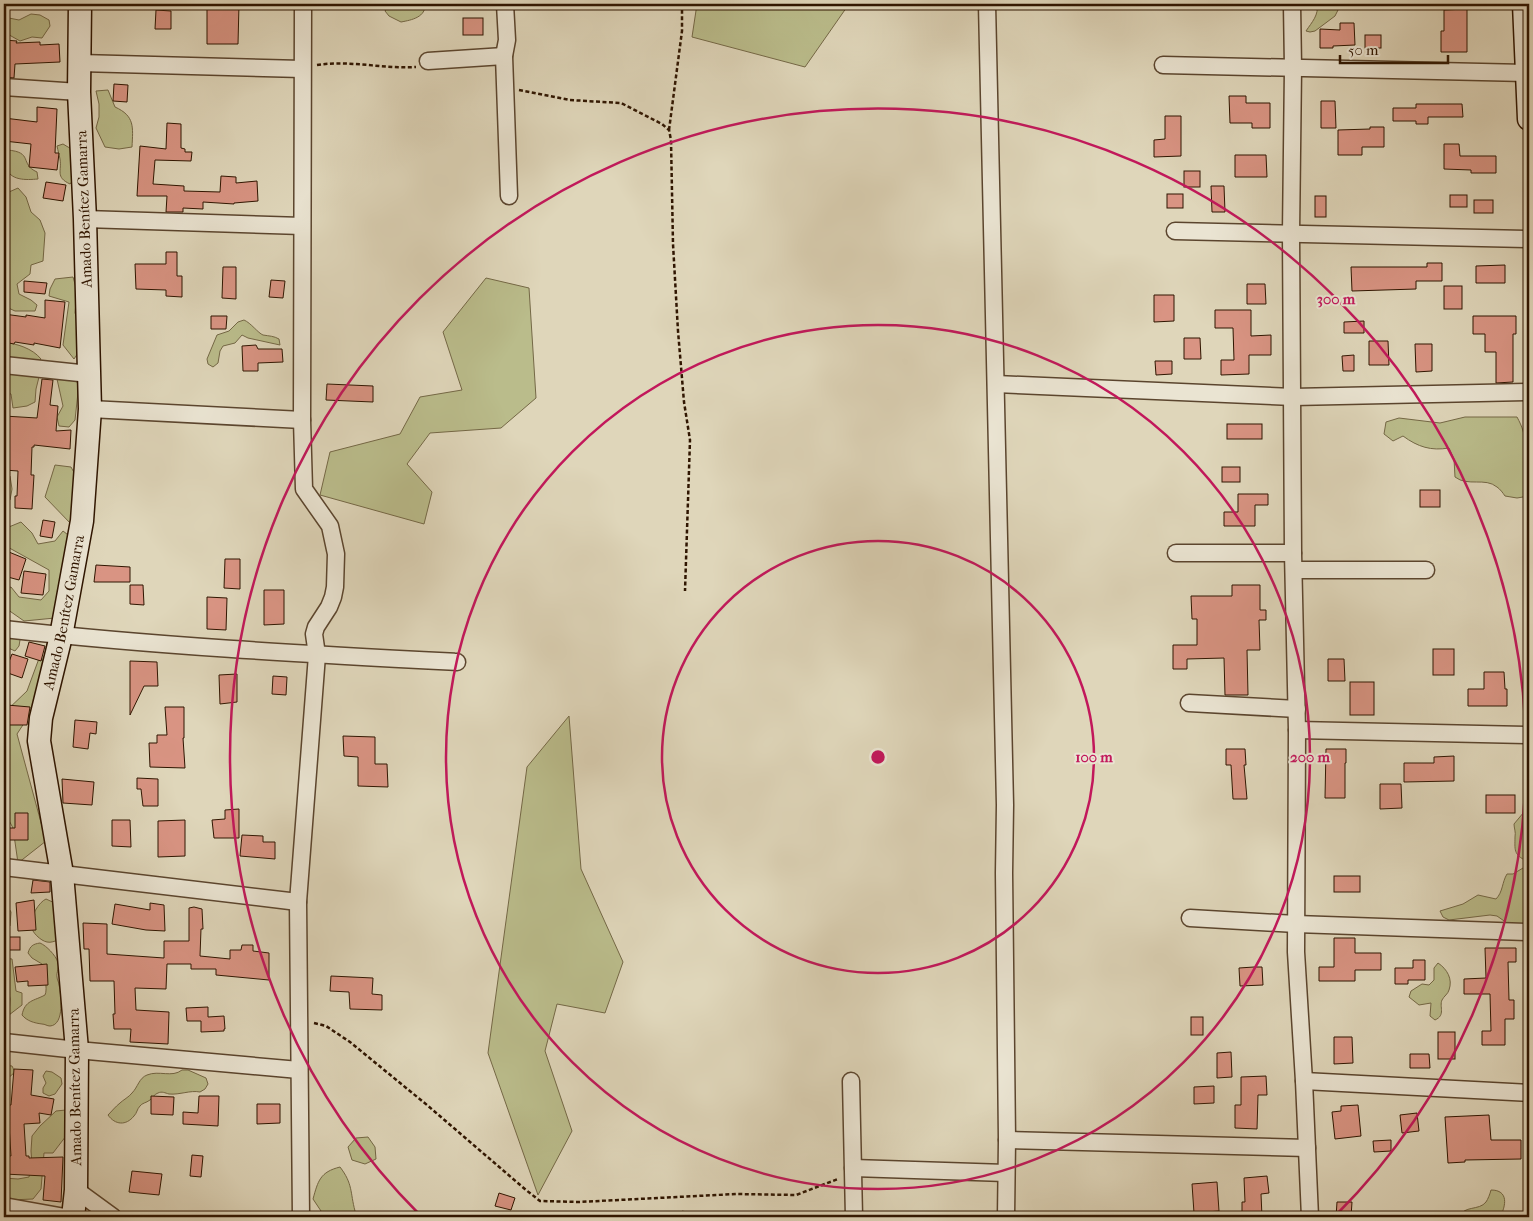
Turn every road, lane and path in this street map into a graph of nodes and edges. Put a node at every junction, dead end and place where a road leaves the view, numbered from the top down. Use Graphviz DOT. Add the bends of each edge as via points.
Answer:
graph roads {
  1 [pos="80,4"];
  2 [pos="302,4"];
  3 [pos="505,4"];
  4 [pos="682,4"];
  5 [pos="988,4"];
  6 [pos="1292,4"];
  7 [pos="1524,4"];
  8 [pos="504,56"];
  9 [pos="428,61"];
  10 [pos="80,63"];
  11 [pos="1163,65"];
  12 [pos="1293,68"];
  13 [pos="302,70"];
  14 [pos="1527,73"];
  15 [pos="505,86"];
  16 [pos="4,87"];
  17 [pos="78,92"];
  18 [pos="1529,119"];
  19 [pos="669,130"];
  20 [pos="509,196"];
  21 [pos="85,219"];
  22 [pos="302,226"];
  23 [pos="1175,231"];
  24 [pos="1291,233"];
  25 [pos="1529,238"];
  26 [pos="4,365"];
  27 [pos="89,374"];
  28 [pos="996,384"];
  29 [pos="1529,392"];
  30 [pos="1293,397"];
  31 [pos="90,409"];
  32 [pos="302,420"];
  33 [pos="1176,553"];
  34 [pos="1293,553"];
  35 [pos="1294,570"];
  36 [pos="1426,570"];
  37 [pos="686,591"];
  38 [pos="4,629"];
  39 [pos="61,636"];
  40 [pos="316,655"];
  41 [pos="457,662"];
  42 [pos="1189,703"];
  43 [pos="1297,709"];
  44 [pos="1297,730"];
  45 [pos="1529,735"];
  46 [pos="4,867"];
  47 [pos="62,874"];
  48 [pos="298,902"];
  49 [pos="1190,918"];
  50 [pos="1296,924"];
  51 [pos="1529,932"];
  52 [pos="299,1024"];
  53 [pos="4,1042"];
  54 [pos="77,1050"];
  55 [pos="300,1070"];
  56 [pos="851,1081"];
  57 [pos="1304,1081"];
  58 [pos="1529,1093"];
  59 [pos="1007,1140"];
  60 [pos="1308,1148"];
  61 [pos="853,1168"];
  62 [pos="1006,1173"];
  63 [pos="76,1190"];
  64 [pos="4,1206"];
  65 [pos="66,1217"];
  66 [pos="73,1217"];
  67 [pos="114,1217"];
  68 [pos="301,1217"];
  69 [pos="854,1217"];
  70 [pos="1006,1217"];
  71 [pos="1310,1217"];
  1 -- 10 [label="main road, Amado Benítez Gamarra"];
  2 -- 13 [label="street"];
  3 -- 8 [label="street" via="508,40"];
  4 -- 19 [label="path" via="682,31"];
  5 -- 28 [label="street"];
  6 -- 12 [label="street"];
  7 -- 14 [label="main road"];
  8 -- 9 [label="street"];
  8 -- 15 [label="street"];
  9 -- 13 [label="path" via="420,67 340,62"];
  10 -- 13 [label="street"];
  10 -- 17 [label="main road, Amado Benítez Gamarra"];
  11 -- 12 [label="street"];
  12 -- 14 [label="street"];
  12 -- 24 [label="street"];
  13 -- 22 [label="street"];
  14 -- 18 [label="main road"];
  15 -- 19 [label="path" via="570,100 621,103"];
  15 -- 20 [label="street"];
  16 -- 17 [label="street"];
  17 -- 21 [label="main road, Amado Benítez Gamarra"];
  19 -- 37 [label="path" via="672,140 678,331 690,440"];
  21 -- 22 [label="street"];
  21 -- 27 [label="main road, Amado Benítez Gamarra"];
  22 -- 32 [label="street"];
  23 -- 24 [label="street"];
  24 -- 25 [label="street"];
  24 -- 30 [label="street"];
  26 -- 27 [label="street"];
  27 -- 31 [label="main road, Amado Benítez Gamarra"];
  28 -- 30 [label="street"];
  28 -- 59 [label="street" via="1006,806"];
  29 -- 30 [label="street"];
  30 -- 34 [label="street"];
  31 -- 32 [label="street"];
  31 -- 39 [label="main road, Amado Benítez Gamarra" via="82,520"];
  32 -- 40 [label="street" via="304,489 330,526 336,554 333,597 314,634"];
  33 -- 34 [label="street"];
  34 -- 35 [label="street"];
  35 -- 36 [label="street"];
  35 -- 43 [label="street"];
  38 -- 39 [label="street"];
  39 -- 40 [label="street"];
  39 -- 47 [label="main road, Amado Benítez Gamarra" via="41,718 39,741"];
  40 -- 41 [label="street"];
  40 -- 48 [label="street"];
  42 -- 43 [label="street"];
  43 -- 44 [label="street"];
  44 -- 45 [label="street"];
  44 -- 50 [label="street"];
  46 -- 47 [label="street"];
  47 -- 48 [label="street"];
  47 -- 54 [label="main road, Amado Benítez Gamarra"];
  48 -- 52 [label="street"];
  49 -- 50 [label="street"];
  50 -- 51 [label="street"];
  50 -- 57 [label="street"];
  52 -- 55 [label="street"];
  52 -- 61 [label="path" via="326,1026 350,1042 540,1201 796,1195 838,1180"];
  53 -- 54 [label="street"];
  54 -- 55 [label="street"];
  54 -- 63 [label="main road, Amado Benítez Gamarra"];
  55 -- 68 [label="street"];
  56 -- 61 [label="street"];
  57 -- 58 [label="street"];
  57 -- 60 [label="street"];
  59 -- 60 [label="street"];
  59 -- 62 [label="street"];
  60 -- 71 [label="street"];
  61 -- 62 [label="street"];
  61 -- 69 [label="street"];
  62 -- 70 [label="street"];
  63 -- 66 [label="main road, Amado Benítez Gamarra"];
  63 -- 67 [label="street"];
  64 -- 65 [label="street"];
}
